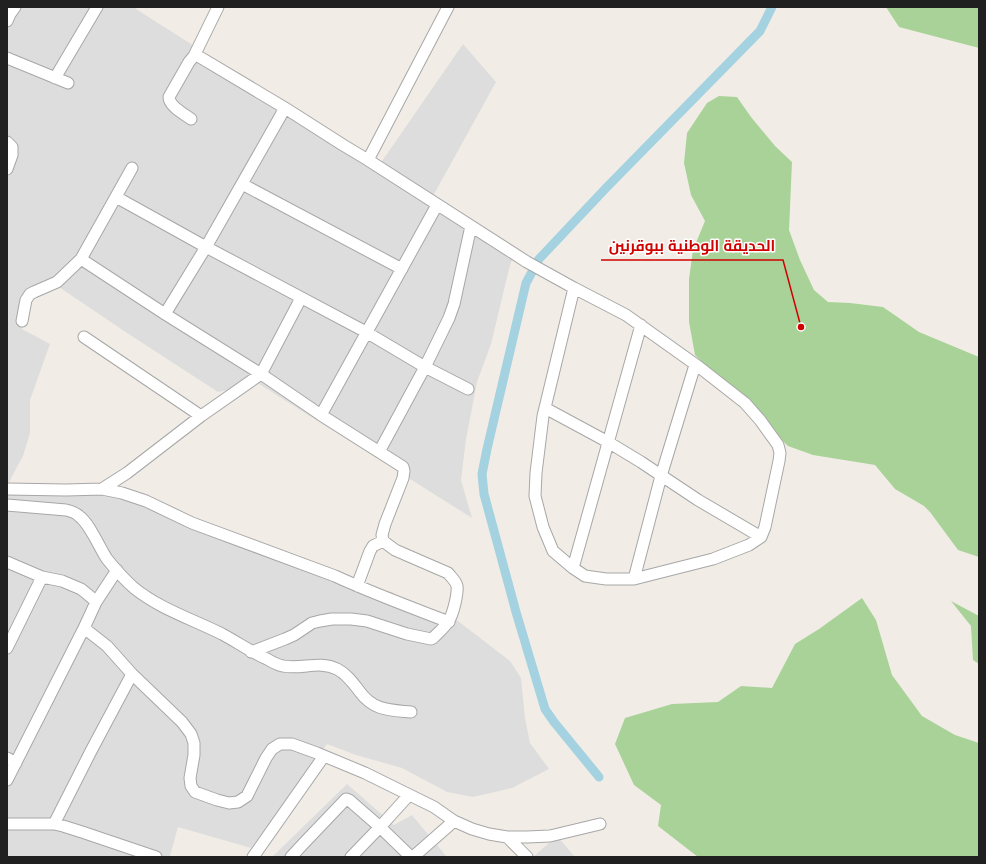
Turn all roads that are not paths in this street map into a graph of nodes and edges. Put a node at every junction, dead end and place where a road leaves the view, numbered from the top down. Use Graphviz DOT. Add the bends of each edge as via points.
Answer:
graph roads {
  1 [pos="97,7"];
  2 [pos="218,7"];
  3 [pos="448,7"];
  4 [pos="194,56"];
  5 [pos="7,58"];
  6 [pos="55,78"];
  7 [pos="68,83"];
  8 [pos="285,108"];
  9 [pos="191,119"];
  10 [pos="7,142"];
  11 [pos="368,160"];
  12 [pos="132,168"];
  13 [pos="7,169"];
  14 [pos="242,184"];
  15 [pos="116,197"];
  16 [pos="438,204"];
  17 [pos="471,226"];
  18 [pos="206,247"];
  19 [pos="81,259"];
  20 [pos="402,269"];
  21 [pos="574,288"];
  22 [pos="301,298"];
  23 [pos="165,314"];
  24 [pos="22,321"];
  25 [pos="640,325"];
  26 [pos="366,332"];
  27 [pos="84,336"];
  28 [pos="695,365"];
  29 [pos="425,367"];
  30 [pos="261,374"];
  31 [pos="468,389"];
  32 [pos="545,408"];
  33 [pos="321,414"];
  34 [pos="201,416"];
  35 [pos="608,442"];
  36 [pos="379,452"];
  37 [pos="661,476"];
  38 [pos="7,489"];
  39 [pos="102,489"];
  40 [pos="7,505"];
  41 [pos="761,537"];
  42 [pos="383,541"];
  43 [pos="7,562"];
  44 [pos="572,568"];
  45 [pos="117,570"];
  46 [pos="42,577"];
  47 [pos="634,579"];
  48 [pos="357,586"];
  49 [pos="96,602"];
  50 [pos="449,622"];
  51 [pos="84,628"];
  52 [pos="8,642"];
  53 [pos="251,652"];
  54 [pos="132,674"];
  55 [pos="411,712"];
  56 [pos="324,756"];
  57 [pos="11,760"];
  58 [pos="7,780"];
  59 [pos="409,795"];
  60 [pos="454,821"];
  61 [pos="7,824"];
  62 [pos="54,824"];
  63 [pos="600,824"];
  64 [pos="380,827"];
  65 [pos="507,837"];
  66 [pos="156,857"];
  67 [pos="252,857"];
  68 [pos="291,857"];
  69 [pos="351,857"];
  70 [pos="412,857"];
  71 [pos="527,857"];
  1 -- 6 [label="street"];
  2 -- 4 [label="street"];
  3 -- 11 [label="street"];
  4 -- 8 [label="street"];
  4 -- 9 [label="street" via="169,97 172,105"];
  5 -- 6 [label="street"];
  6 -- 7 [label="street"];
  8 -- 11 [label="street"];
  8 -- 14 [label="street"];
  10 -- 13 [label="street" via="12,147"];
  11 -- 16 [label="street"];
  12 -- 15 [label="street"];
  14 -- 18 [label="street"];
  14 -- 20 [label="street"];
  15 -- 18 [label="street"];
  15 -- 19 [label="street"];
  16 -- 17 [label="street"];
  16 -- 20 [label="street"];
  17 -- 21 [label="street"];
  17 -- 29 [label="street" via="454,304"];
  18 -- 22 [label="street"];
  18 -- 23 [label="street"];
  19 -- 23 [label="street"];
  19 -- 24 [label="street" via="57,282 30,294 26,300"];
  20 -- 26 [label="street"];
  21 -- 25 [label="street"];
  21 -- 32 [label="street"];
  22 -- 26 [label="street"];
  22 -- 30 [label="street"];
  23 -- 30 [label="street"];
  25 -- 28 [label="street"];
  25 -- 35 [label="street"];
  26 -- 29 [label="street"];
  26 -- 33 [label="street"];
  27 -- 34 [label="street"];
  28 -- 37 [label="street"];
  28 -- 41 [label="street" via="745,403 778,445 779,460"];
  29 -- 31 [label="street"];
  29 -- 36 [label="street"];
  30 -- 33 [label="street"];
  30 -- 34 [label="street"];
  32 -- 35 [label="street"];
  32 -- 44 [label="street" via="535,496 543,527 553,551"];
  33 -- 36 [label="street"];
  34 -- 39 [label="street"];
  35 -- 37 [label="street"];
  35 -- 44 [label="street"];
  36 -- 42 [label="street" via="403,467 404,471 385,524"];
  37 -- 41 [label="street"];
  37 -- 47 [label="street"];
  38 -- 39 [label="street"];
  39 -- 48 [label="street" via="146,501 192,523"];
  40 -- 45 [label="street" via="66,510 80,516"];
  41 -- 47 [label="street" via="749,545 712,559"];
  42 -- 48 [label="street" via="373,546"];
  42 -- 50 [label="street" via="395,550 448,573 454,579 456,594"];
  43 -- 46 [label="street"];
  44 -- 47 [label="street" via="585,576"];
  45 -- 49 [label="street"];
  45 -- 53 [label="street" via="134,588 163,607 223,634"];
  46 -- 49 [label="street" via="62,581 81,589"];
  46 -- 52 [label="street"];
  48 -- 50 [label="street"];
  49 -- 51 [label="street"];
  50 -- 53 [label="street" via="429,639 367,621 320,621 312,623 285,640"];
  51 -- 54 [label="street" via="107,646"];
  51 -- 57 [label="street"];
  53 -- 55 [label="street" via="284,667 323,664 337,668 376,706"];
  54 -- 56 [label="street" via="191,734 194,755 190,778 195,792 229,803 238,802 247,796 266,758 272,749 280,744 292,744"];
  54 -- 62 [label="street"];
  56 -- 59 [label="street"];
  56 -- 67 [label="street"];
  57 -- 58 [label="street"];
  59 -- 60 [label="street" via="434,807"];
  59 -- 64 [label="street"];
  60 -- 65 [label="street" via="472,829"];
  60 -- 70 [label="street"];
  61 -- 62 [label="street"];
  62 -- 66 [label="street"];
  63 -- 65 [label="street" via="550,836"];
  64 -- 68 [label="street" via="346,800"];
  64 -- 69 [label="street"];
  64 -- 70 [label="street"];
  65 -- 71 [label="street"];
}
